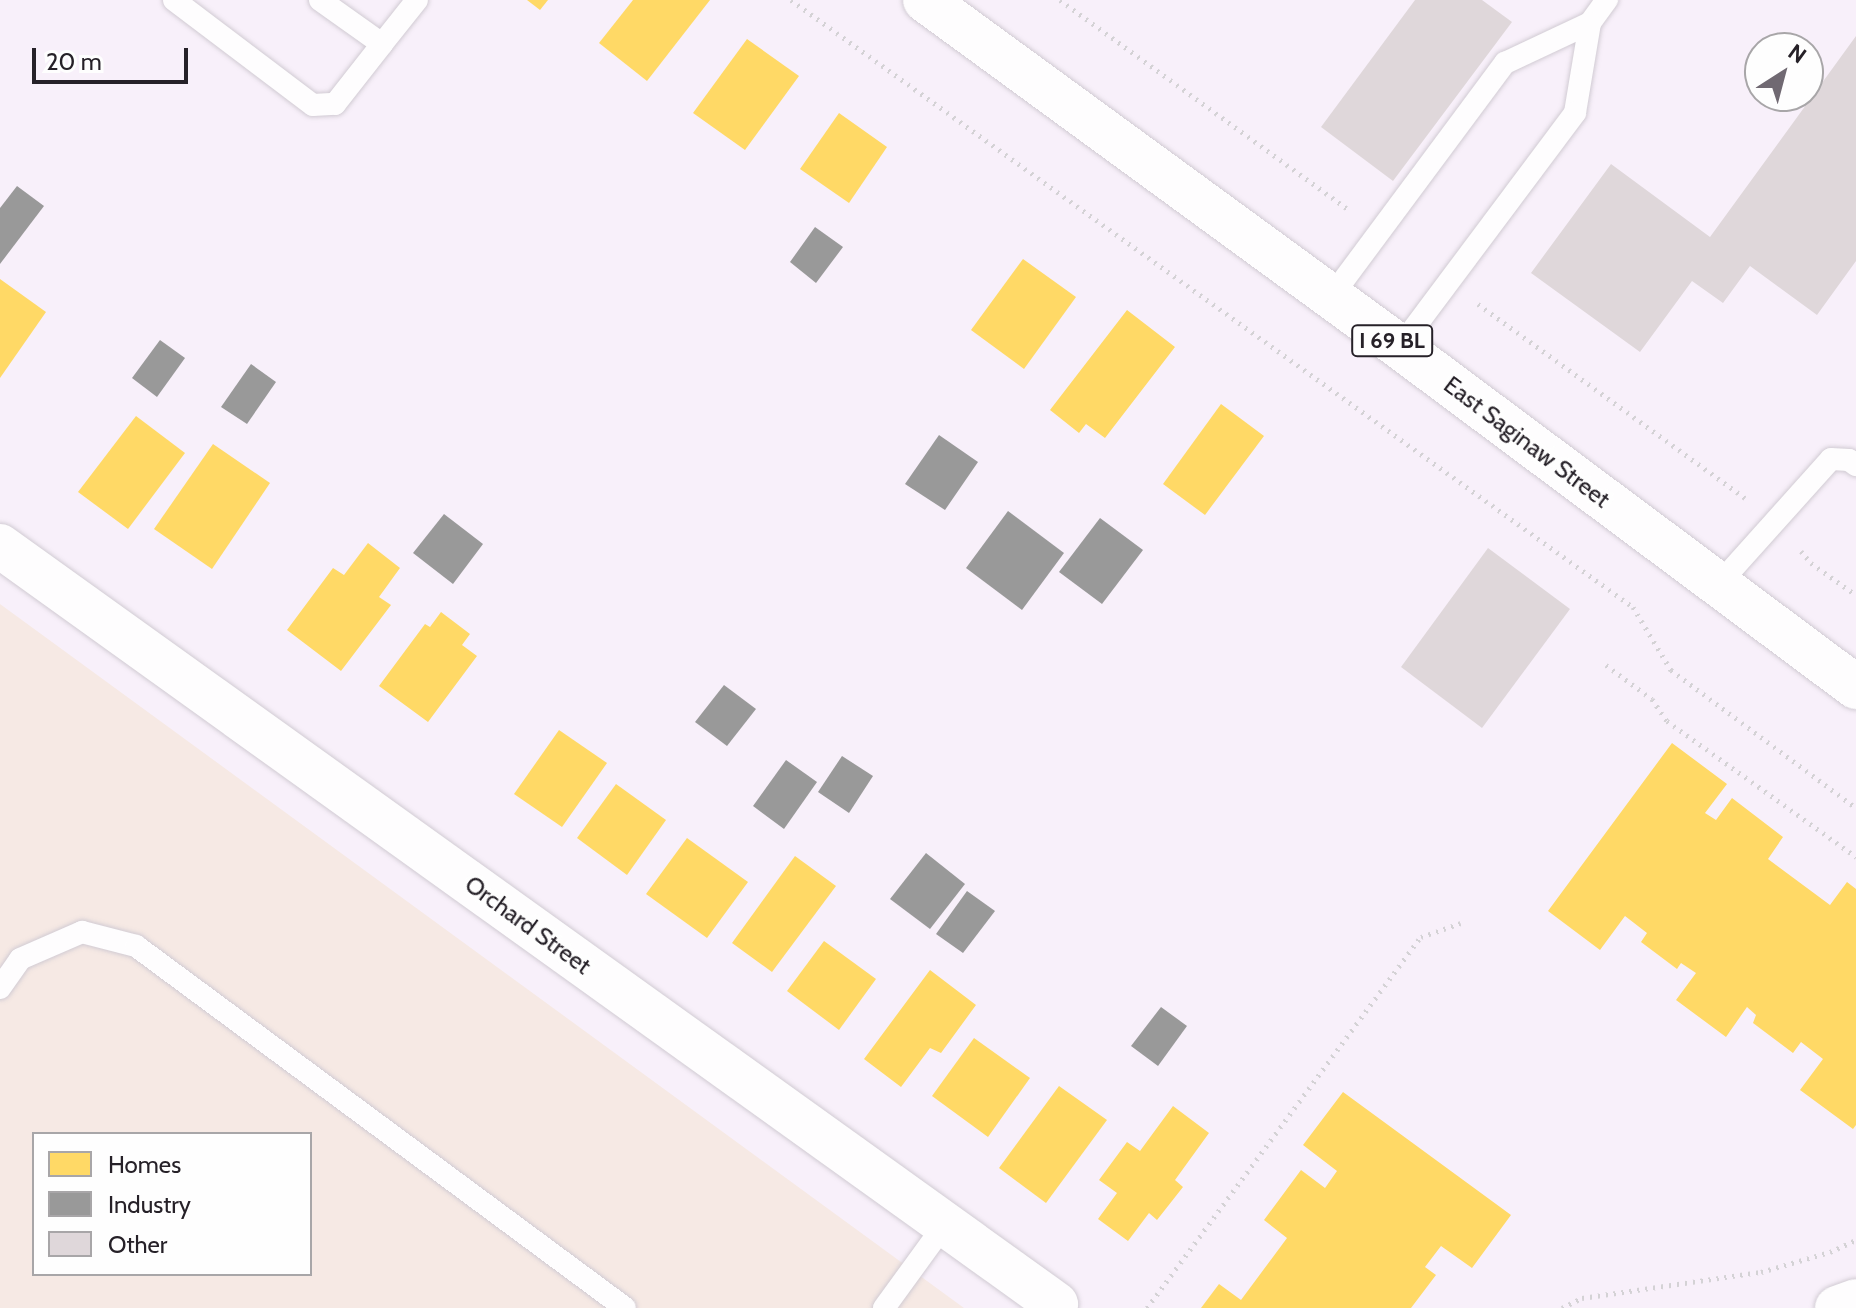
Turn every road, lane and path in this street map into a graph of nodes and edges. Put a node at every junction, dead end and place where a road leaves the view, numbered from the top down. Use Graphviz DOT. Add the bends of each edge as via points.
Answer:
graph roads {
  1 [pos="174,0"];
  2 [pos="320,0"];
  3 [pos="417,0"];
  4 [pos="791,0"];
  5 [pos="925,0"];
  6 [pos="1607,0"];
  7 [pos="1590,23"];
  8 [pos="382,44"];
  9 [pos="1331,297"];
  10 [pos="1400,347"];
  11 [pos="1856,465"];
  12 [pos="0,546"];
  13 [pos="1718,585"];
  14 [pos="1606,665"];
  15 [pos="1856,687"];
  16 [pos="1856,808"];
  17 [pos="1856,857"];
  18 [pos="1461,923"];
  19 [pos="0,988"];
  20 [pos="945,1224"];
  21 [pos="1856,1240"];
  22 [pos="1856,1301"];
  23 [pos="1056,1304"];
  24 [pos="625,1308"];
  25 [pos="884,1308"];
  26 [pos="1147,1308"];
  27 [pos="1562,1308"];
  28 [pos="1837,1308"];
  1 -- 8 [label="lane" via="313,105 335,104"];
  2 -- 8 [label="lane"];
  3 -- 8 [label="lane"];
  4 -- 16 [label="path" via="1633,607 1671,670"];
  5 -- 9 [label="street, East Saginaw Street / I 69 BL"];
  6 -- 7 [label="lane"];
  7 -- 9 [label="lane" via="1505,63"];
  7 -- 10 [label="lane" via="1575,113"];
  9 -- 10 [label="street, East Saginaw Street / I 69 BL"];
  10 -- 13 [label="street, East Saginaw Street / I 69 BL"];
  11 -- 13 [label="lane" via="1831,459"];
  12 -- 20 [label="street, Orchard Street"];
  13 -- 15 [label="street, East Saginaw Street / I 69 BL"];
  14 -- 17 [label="path" via="1652,699 1667,721"];
  18 -- 26 [label="path" via="1421,937"];
  19 -- 24 [label="lane" via="20,959 82,932 136,946"];
  20 -- 23 [label="street, Orchard Street"];
  20 -- 25 [label="lane"];
  21 -- 27 [label="path" via="1761,1272 1582,1298"];
  22 -- 28 [label="street"];
}
